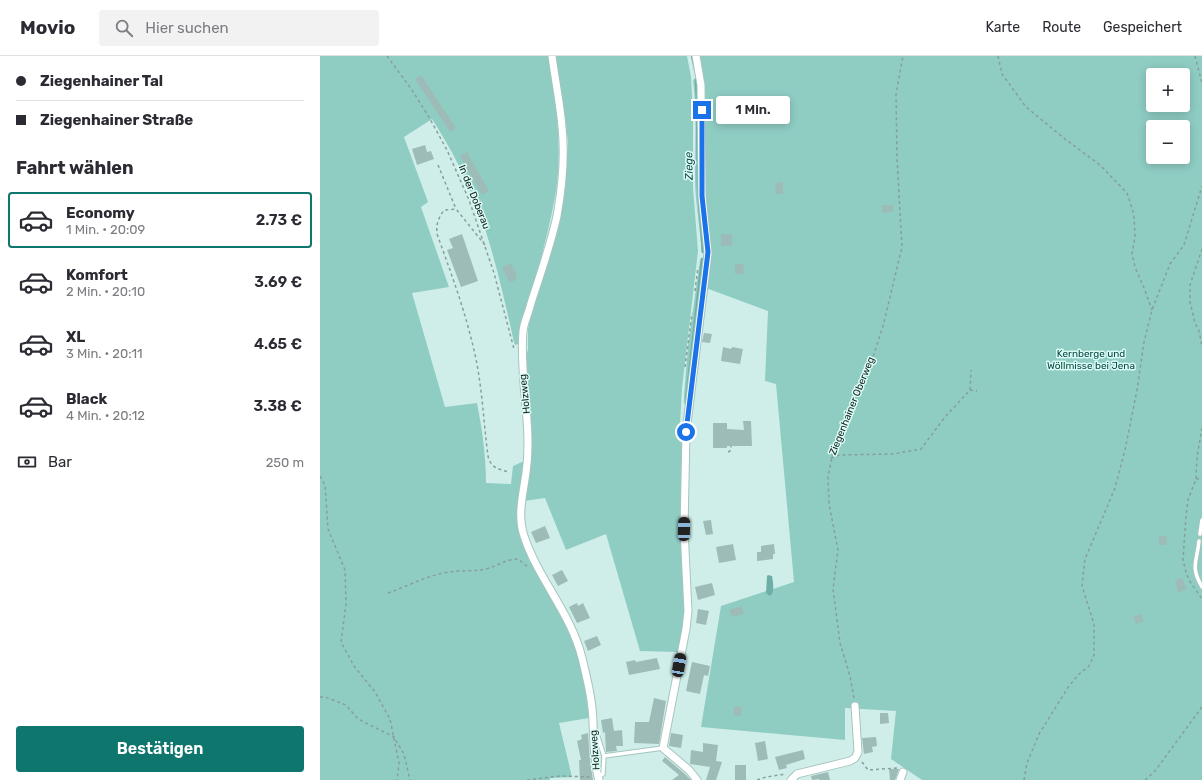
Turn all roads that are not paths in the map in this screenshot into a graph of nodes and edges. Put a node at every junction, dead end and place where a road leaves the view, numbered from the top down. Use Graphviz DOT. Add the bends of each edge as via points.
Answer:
graph roads {
  1 [pos="552,56"];
  2 [pos="696,56"];
  3 [pos="1202,520"];
  4 [pos="1200,534"];
  5 [pos="1199,541"];
  6 [pos="1202,587"];
  7 [pos="855,706"];
  8 [pos="594,723"];
  9 [pos="663,748"];
  10 [pos="604,756"];
  11 [pos="901,770"];
  12 [pos="598,779"];
  13 [pos="697,780"];
  14 [pos="791,780"];
  15 [pos="900,780"];
  1 -- 8 [label="street, Holzweg" via="562,128 561,187 556,216 524,329 522,369 528,447 521,523 528,548 577,642"];
  2 -- 9 [label="street" via="701,85 702,196 708,252 686,432 684,529 688,611"];
  3 -- 4 [label="lane"];
  5 -- 6 [label="lane" via="1194,567"];
  7 -- 14 [label="street" via="858,752 855,758 797,774"];
  8 -- 10 [label="lane, Holzweg"];
  8 -- 12 [label="street, Holzweg"];
  9 -- 10 [label="lane"];
  9 -- 13 [label="street"];
  10 -- 12 [label="lane, Holzweg" via="603,774"];
  11 -- 15 [label="street"];
}
